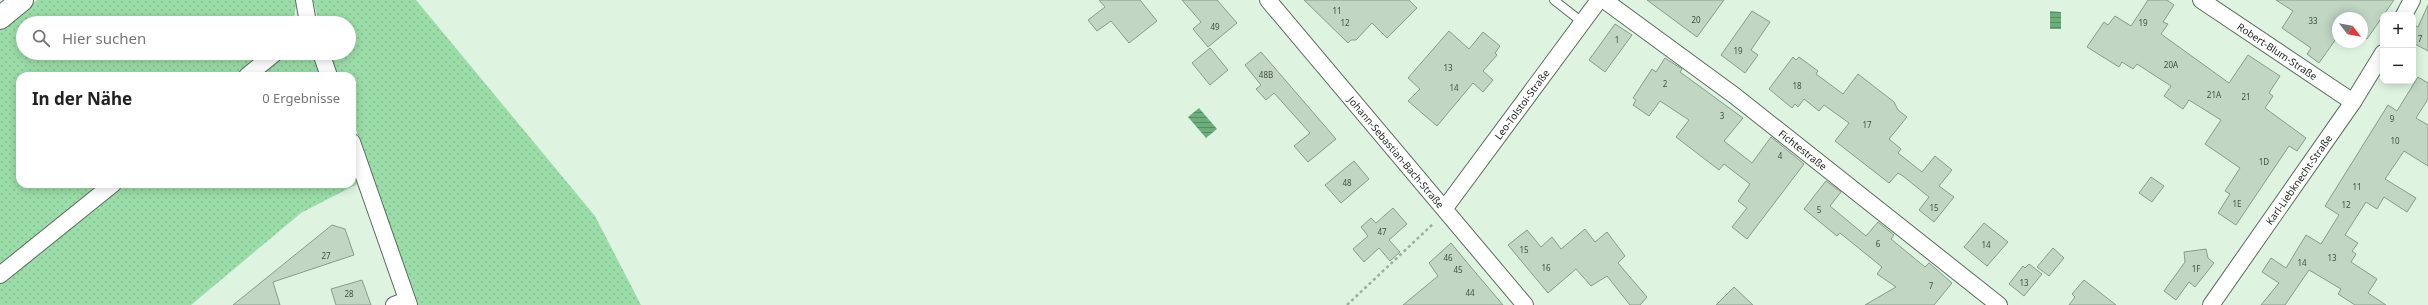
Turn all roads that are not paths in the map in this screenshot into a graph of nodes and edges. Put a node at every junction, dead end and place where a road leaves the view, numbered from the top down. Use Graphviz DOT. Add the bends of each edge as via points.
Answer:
graph roads {
  1 [pos="22,0"];
  2 [pos="304,0"];
  3 [pos="1268,0"];
  4 [pos="1554,0"];
  5 [pos="1599,0"];
  6 [pos="1604,0"];
  7 [pos="2201,0"];
  8 [pos="2412,0"];
  9 [pos="2406,12"];
  10 [pos="307,16"];
  11 [pos="0,18"];
  12 [pos="1582,22"];
  13 [pos="2380,58"];
  14 [pos="266,60"];
  15 [pos="324,60"];
  16 [pos="252,72"];
  17 [pos="328,72"];
  18 [pos="2353,102"];
  19 [pos="356,155"];
  20 [pos="108,188"];
  21 [pos="1445,208"];
  22 [pos="0,275"];
  23 [pos="403,304"];
  24 [pos="1525,305"];
  25 [pos="1998,305"];
  26 [pos="2211,305"];
  1 -- 11 [label="main road"];
  2 -- 10 [label="street"];
  3 -- 21 [label="street, Johann-Sebastian-Bach-Straße"];
  4 -- 12 [label="lane"];
  5 -- 12 [label="street, Leo-Tolstoi-Straße"];
  6 -- 25 [label="street, Fichtestraße" via="1735,96"];
  7 -- 18 [label="street, Robert-Blum-Straße"];
  8 -- 9 [label="street"];
  12 -- 21 [label="street, Leo-Tolstoi-Straße"];
  13 -- 18 [label="street, Karl-Liebknecht-Straße"];
  14 -- 16 [label="street"];
  15 -- 17 [label="street"];
  18 -- 26 [label="street, Karl-Liebknecht-Straße"];
  19 -- 23 [label="street"];
  20 -- 22 [label="street"];
  21 -- 24 [label="street, Johann-Sebastian-Bach-Straße"];
}
